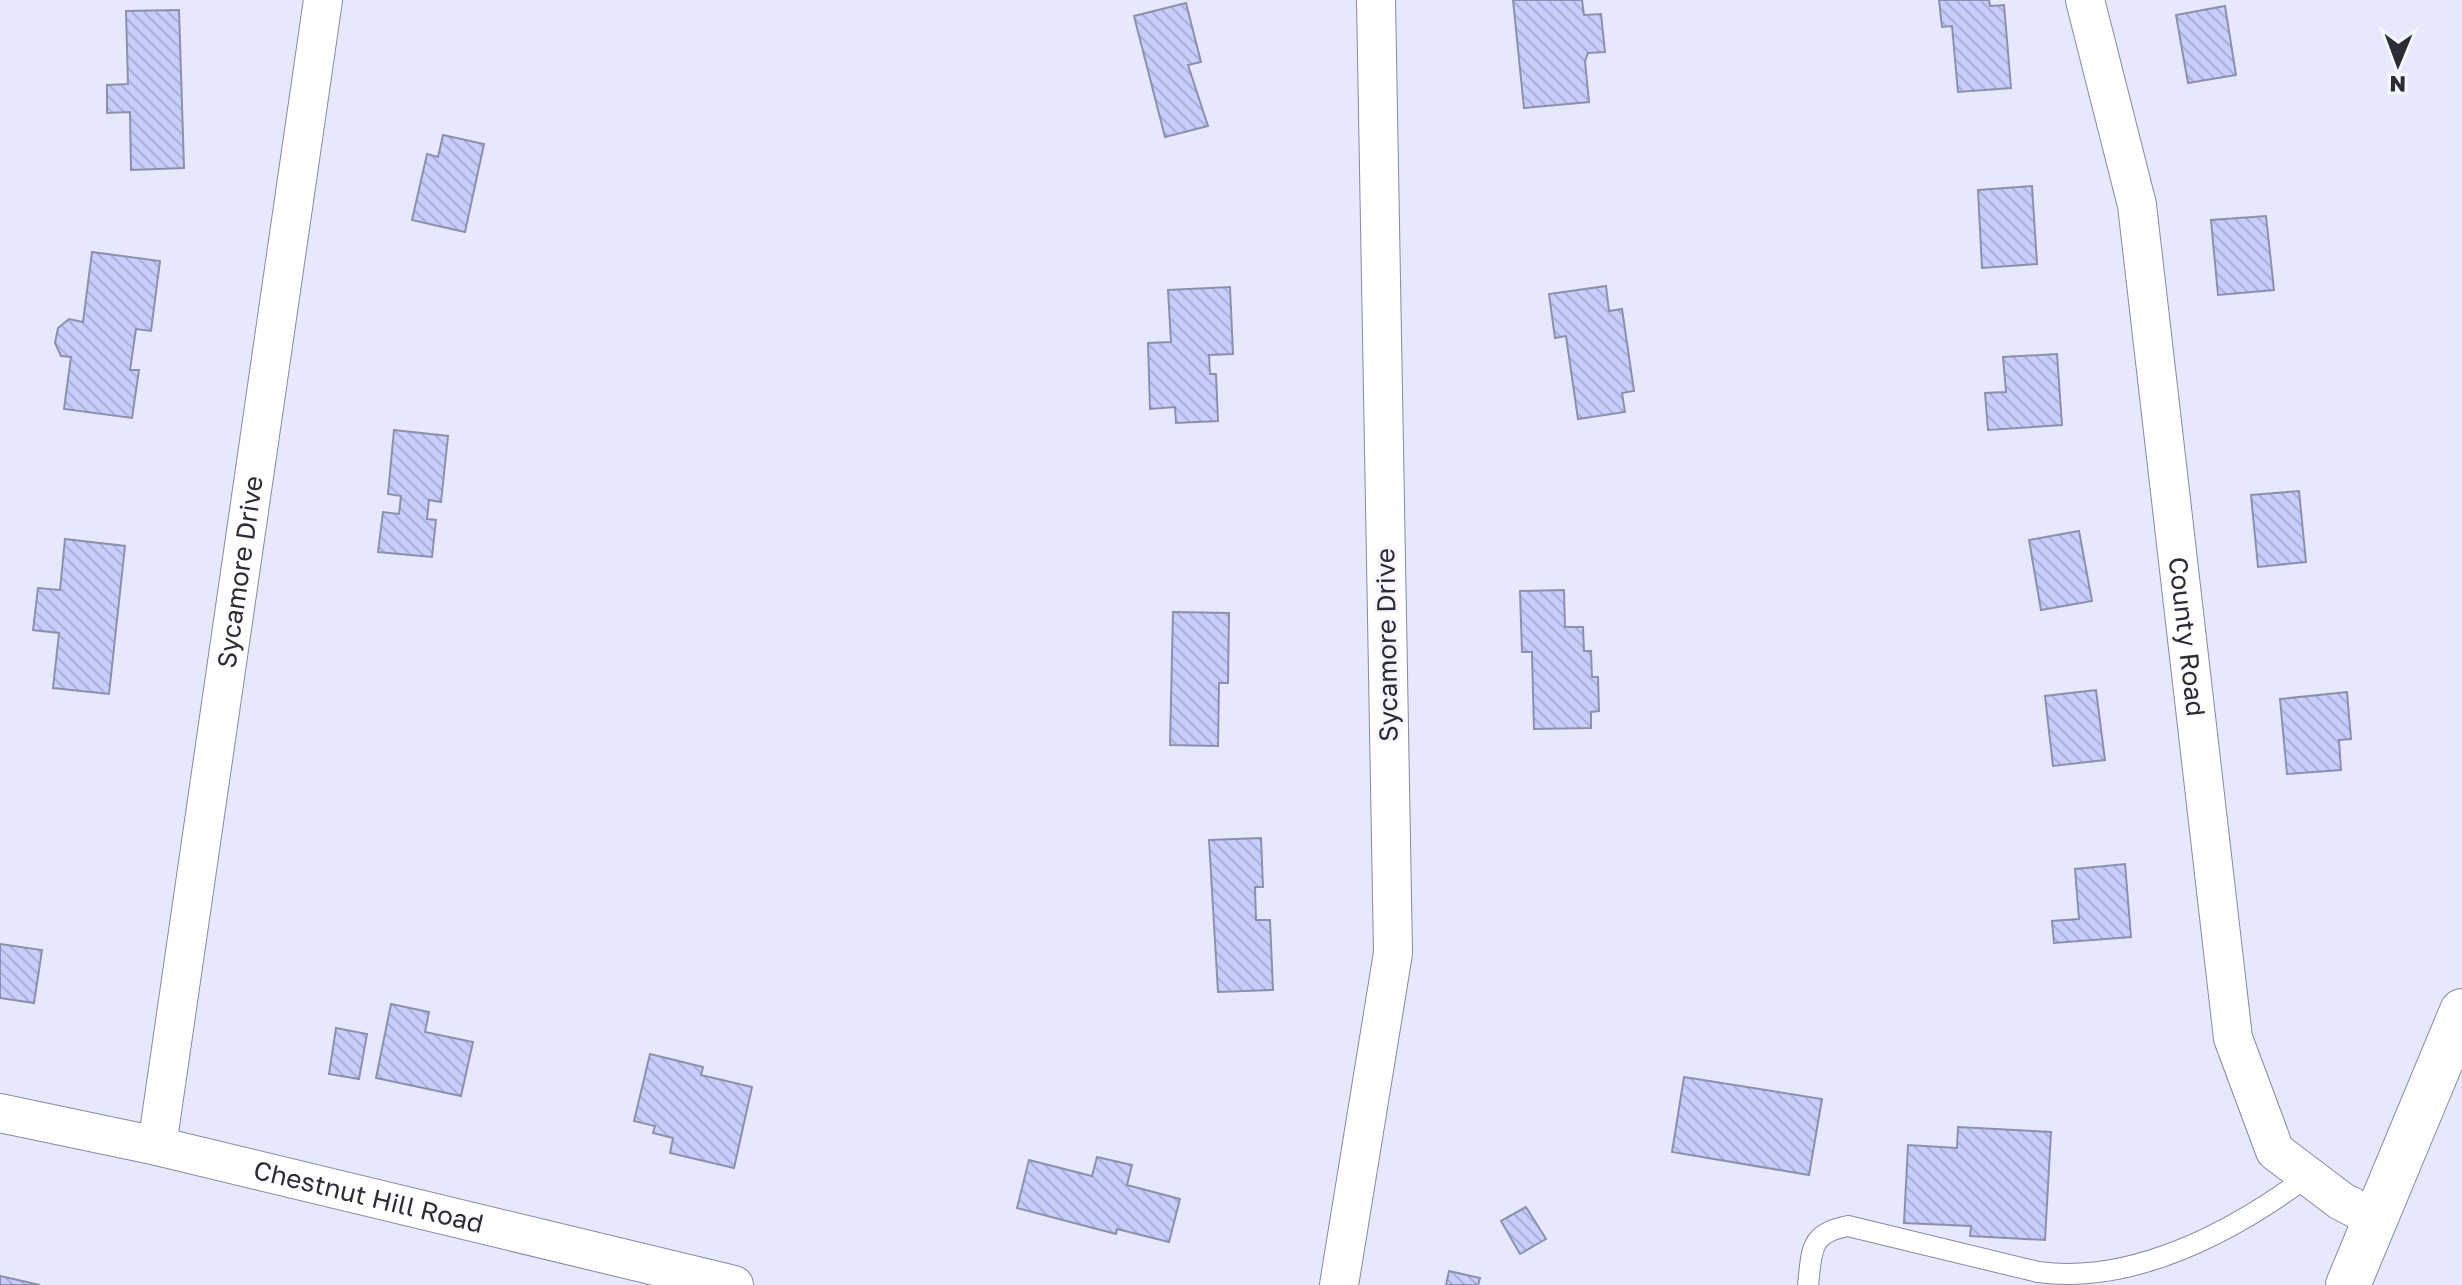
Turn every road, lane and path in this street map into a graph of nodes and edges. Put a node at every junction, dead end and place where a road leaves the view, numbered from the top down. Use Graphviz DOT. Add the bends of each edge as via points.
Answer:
graph roads {
  1 [pos="323,0"];
  2 [pos="1376,0"];
  3 [pos="2085,0"];
  4 [pos="2462,1011"];
  5 [pos="0,1113"];
  6 [pos="157,1146"];
  7 [pos="2308,1176"];
  8 [pos="2374,1218"];
  9 [pos="734,1285"];
  10 [pos="1339,1285"];
  11 [pos="1808,1285"];
  12 [pos="2348,1285"];
  1 -- 6 [label="street, Sycamore Drive"];
  2 -- 10 [label="street, Sycamore Drive" via="1393,953"];
  3 -- 7 [label="street, County Road" via="2137,205 2233,1038 2275,1151"];
  4 -- 8 [label="main road"];
  5 -- 6 [label="street, Chestnut Hill Road"];
  6 -- 9 [label="street, Chestnut Hill Road"];
  7 -- 8 [label="street, County Road"];
  7 -- 11 [label="lane" via="2269,1205 2201,1241 2098,1273 2038,1272 1848,1226 1822,1233 1814,1244"];
  8 -- 12 [label="main road"];
}
